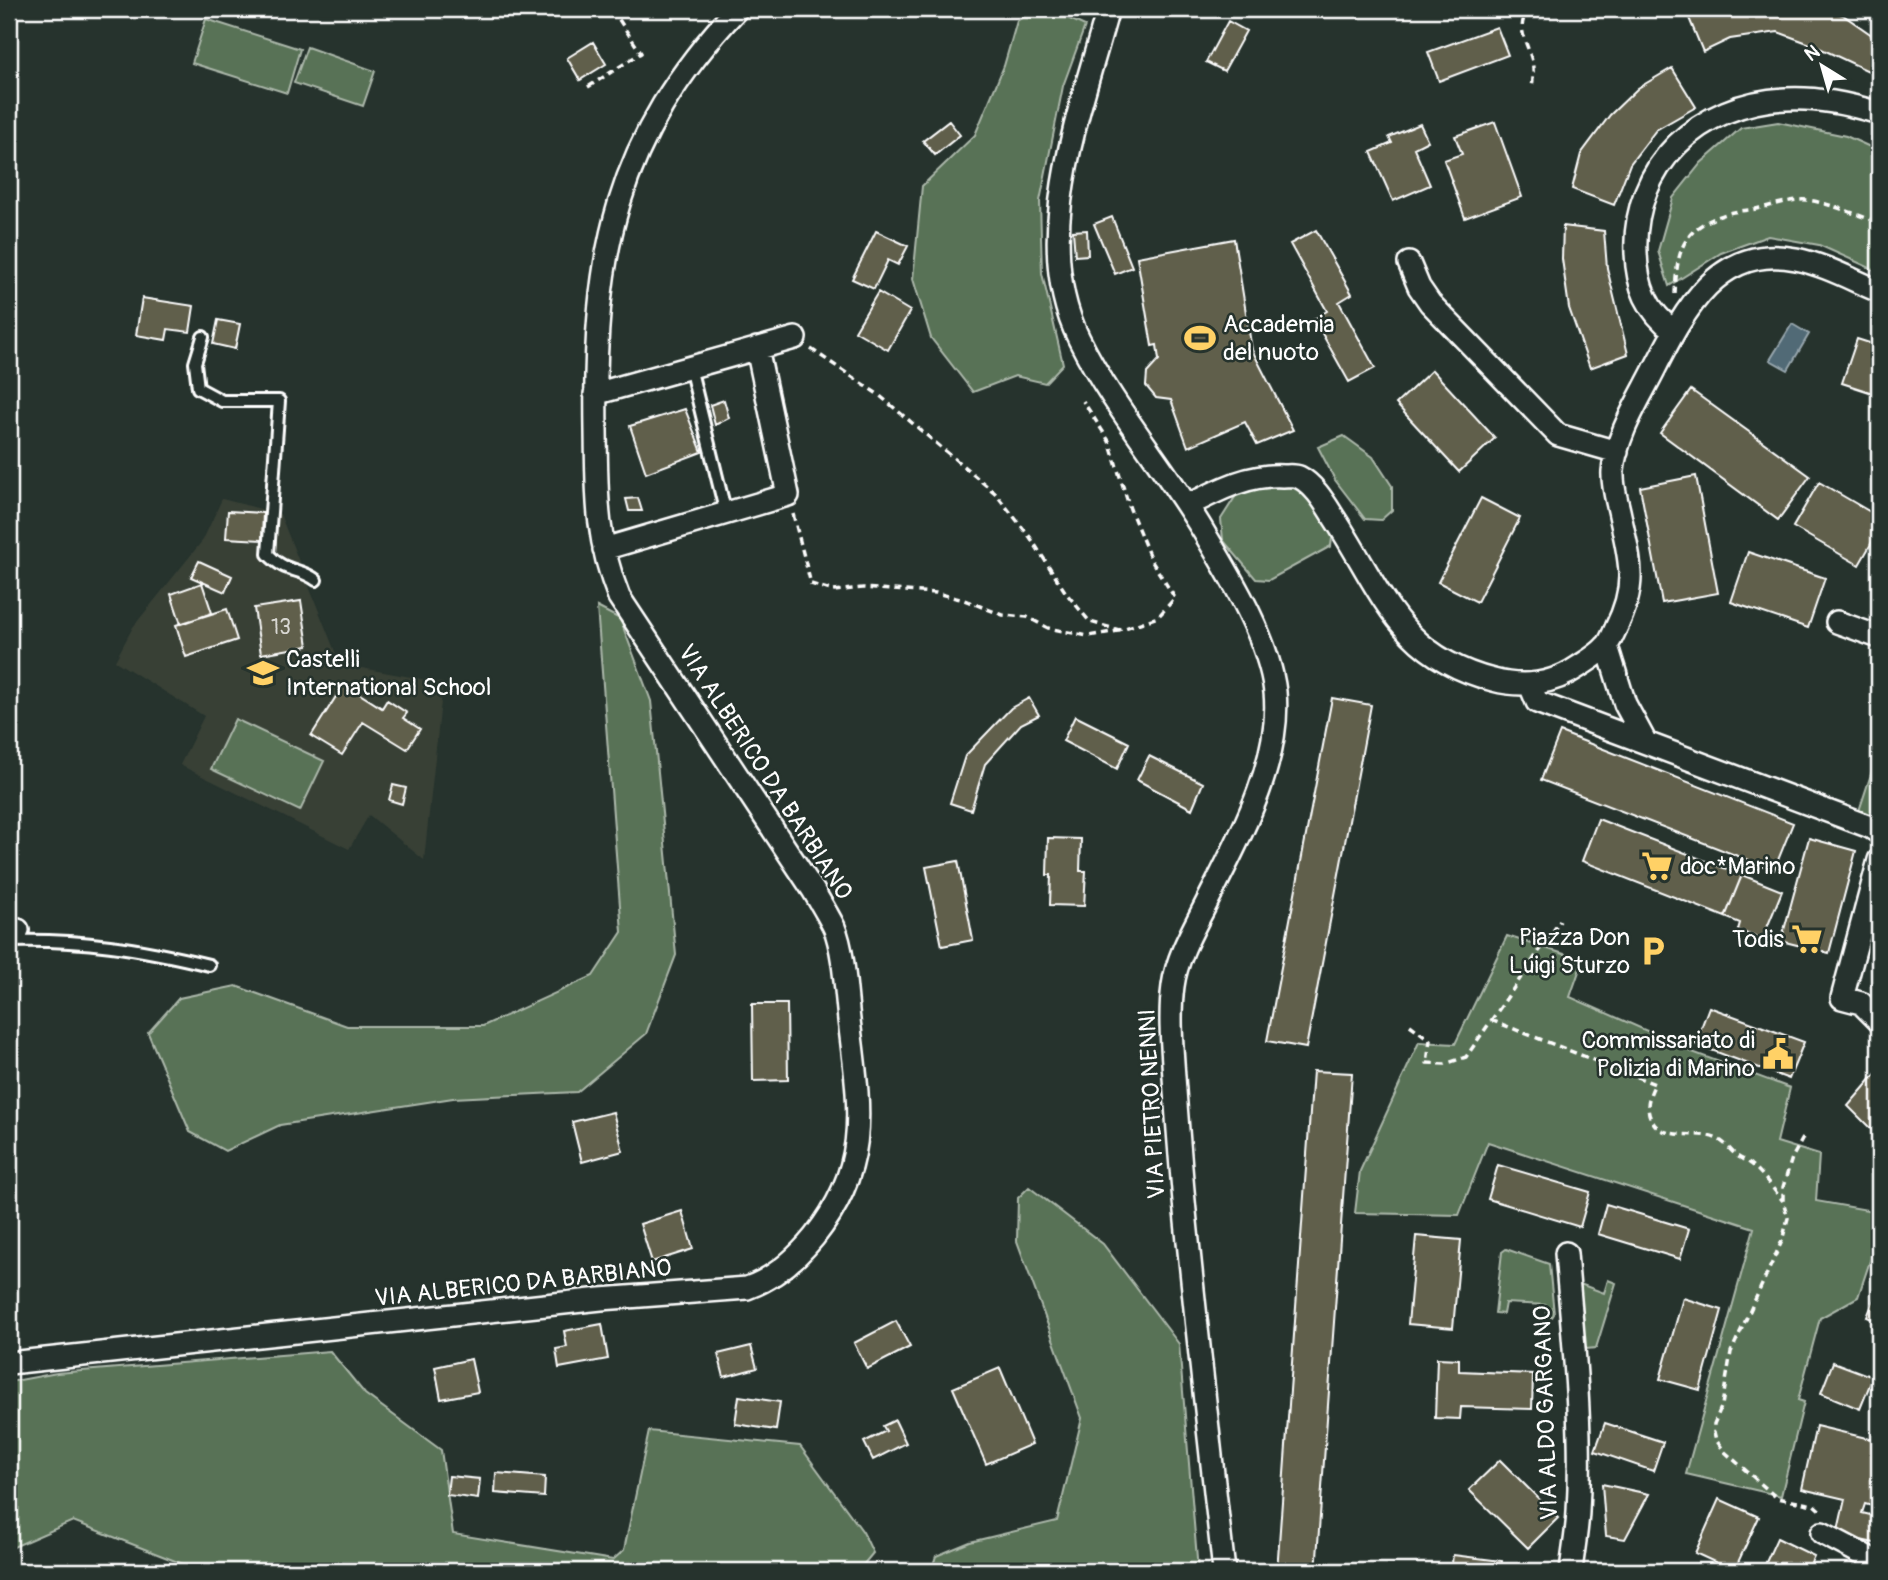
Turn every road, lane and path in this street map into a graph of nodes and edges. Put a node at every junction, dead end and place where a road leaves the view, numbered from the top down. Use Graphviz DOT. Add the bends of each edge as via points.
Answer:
graph roads {
  1 [pos="612,9"];
  2 [pos="737,9"];
  3 [pos="1108,9"];
  4 [pos="1530,9"];
  5 [pos="588,87"];
  6 [pos="1532,89"];
  7 [pos="1879,113"];
  8 [pos="1879,222"];
  9 [pos="1409,263"];
  10 [pos="1879,291"];
  11 [pos="1674,331"];
  12 [pos="203,337"];
  13 [pos="795,338"];
  14 [pos="757,348"];
  15 [pos="690,367"];
  16 [pos="595,394"];
  17 [pos="1083,401"];
  18 [pos="1617,452"];
  19 [pos="788,495"];
  20 [pos="1188,505"];
  21 [pos="726,515"];
  22 [pos="604,550"];
  23 [pos="316,580"];
  24 [pos="1837,622"];
  25 [pos="1119,630"];
  26 [pos="1879,637"];
  27 [pos="1607,646"];
  28 [pos="1530,685"];
  29 [pos="1623,697"];
  30 [pos="1603,725"];
  31 [pos="1645,741"];
  32 [pos="1879,833"];
  33 [pos="1879,860"];
  34 [pos="1560,921"];
  35 [pos="12,936"];
  36 [pos="209,965"];
  37 [pos="1492,1020"];
  38 [pos="1879,1021"];
  39 [pos="1410,1025"];
  40 [pos="1803,1138"];
  41 [pos="1783,1201"];
  42 [pos="1566,1253"];
  43 [pos="9,1363"];
  44 [pos="1822,1533"];
  45 [pos="1879,1563"];
  46 [pos="1224,1571"];
  47 [pos="1571,1571"];
  1 -- 5 [label="path" via="641,53"];
  2 -- 16 [label="street, VIA ALBERICO DA BARBIANO" via="669,94 626,177 602,274"];
  3 -- 20 [label="street, VIA PIETRO NENNI" via="1068,163 1058,235 1060,274 1071,318 1088,356"];
  4 -- 6 [label="path" via="1521,23 1532,61"];
  7 -- 11 [label="street" via="1812,99 1772,100 1721,115 1674,145 1648,186 1635,247 1645,298 1658,319"];
  8 -- 11 [label="path" via="1798,200 1709,221 1683,242 1676,264"];
  9 -- 18 [label="street" via="1430,303 1558,435"];
  10 -- 11 [label="street" via="1796,259 1755,259 1711,281"];
  11 -- 18 [label="street"];
  12 -- 23 [label="lane" via="195,363 198,388 222,401 279,401 268,554 289,571"];
  13 -- 14 [label="street"];
  13 -- 25 [label="path" via="879,395 995,492 1090,622"];
  14 -- 15 [label="street"];
  14 -- 19 [label="street"];
  15 -- 16 [label="street"];
  15 -- 21 [label="lane"];
  16 -- 22 [label="street, VIA ALBERICO DA BARBIANO" via="597,515"];
  17 -- 25 [label="path" via="1109,442 1151,559 1175,598 1158,617"];
  18 -- 27 [label="street" via="1613,485 1632,571 1627,606"];
  19 -- 21 [label="street"];
  19 -- 25 [label="path" via="811,584 834,591 863,588 936,593 1088,636"];
  20 -- 28 [label="street" via="1263,475 1298,476 1328,508 1406,632 1443,663 1476,676"];
  20 -- 46 [label="street, VIA PIETRO NENNI" via="1233,579 1267,655 1275,692 1275,734 1257,794 1185,946 1173,983 1170,1025"];
  21 -- 22 [label="street"];
  22 -- 43 [label="street, VIA ALBERICO DA BARBIANO" via="619,597 835,929 859,1102 850,1174 821,1228 777,1274 747,1288 601,1299"];
  24 -- 26 [label="street"];
  27 -- 28 [label="street" via="1575,669"];
  27 -- 29 [label="street"];
  28 -- 30 [label="street" via="1536,702"];
  29 -- 30 [label="street" via="1617,718"];
  29 -- 31 [label="street"];
  30 -- 31 [label="street"];
  31 -- 32 [label="street"];
  33 -- 38 [label="street" via="1842,998 1861,1003"];
  34 -- 37 [label="path"];
  35 -- 36 [label="lane" via="141,949"];
  37 -- 39 [label="path" via="1466,1057 1445,1064 1427,1063 1430,1040"];
  37 -- 41 [label="path" via="1655,1084 1648,1096 1653,1124 1670,1134 1703,1134 1723,1142 1750,1163"];
  40 -- 41 [label="path" via="1786,1174"];
  41 -- 44 [label="path" via="1788,1218 1782,1241 1731,1352 1714,1432 1725,1452 1777,1498 1819,1508 1826,1521"];
  42 -- 47 [label="street, VIA ALDO GARGANO" via="1579,1466"];
  44 -- 45 [label="street"];
}
